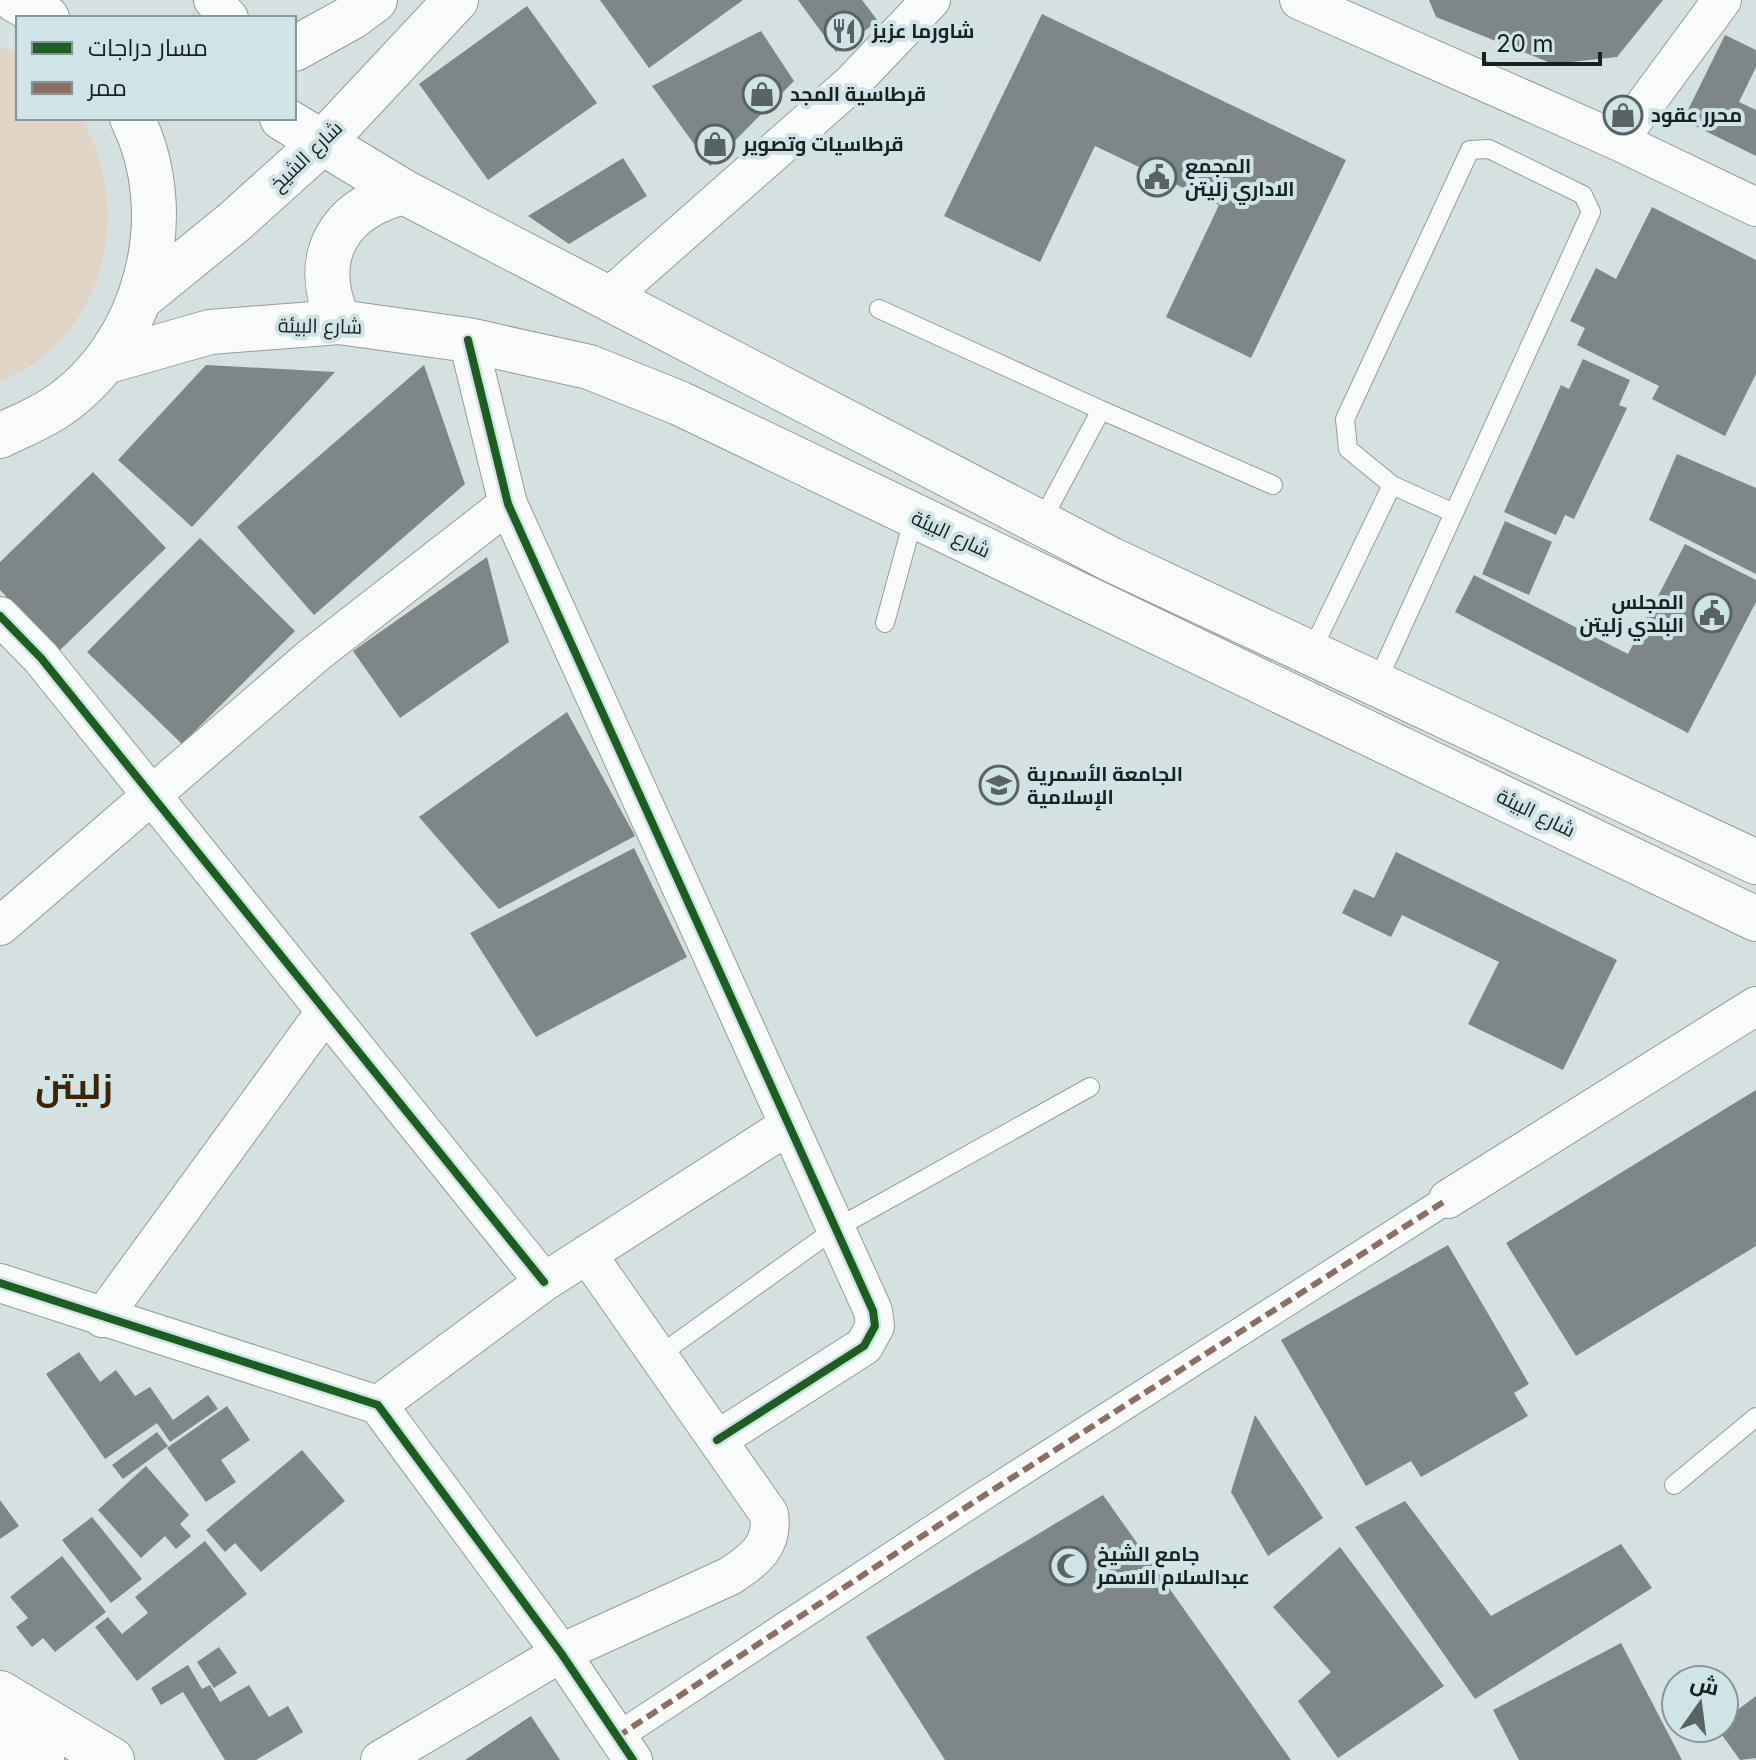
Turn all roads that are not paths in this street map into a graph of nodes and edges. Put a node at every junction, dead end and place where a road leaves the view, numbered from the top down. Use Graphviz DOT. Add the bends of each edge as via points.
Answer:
graph roads {
  1 [pos="15,0"];
  2 [pos="213,0"];
  3 [pos="375,0"];
  4 [pos="456,0"];
  5 [pos="931,0"];
  6 [pos="1299,0"];
  7 [pos="1722,0"];
  8 [pos="43,16"];
  9 [pos="227,16"];
  10 [pos="296,48"];
  11 [pos="133,120"];
  12 [pos="285,120"];
  13 [pos="1618,141"];
  14 [pos="323,142"];
  15 [pos="404,192"];
  16 [pos="1756,207"];
  17 [pos="142,297"];
  18 [pos="607,299"];
  19 [pos="879,309"];
  20 [pos="339,322"];
  21 [pos="468,340"];
  22 [pos="105,362"];
  23 [pos="56,408"];
  24 [pos="1101,410"];
  25 [pos="0,436"];
  26 [pos="0,469"];
  27 [pos="1273,485"];
  28 [pos="1392,485"];
  29 [pos="508,504"];
  30 [pos="1454,513"];
  31 [pos="914,516"];
  32 [pos="1041,522"];
  33 [pos="1110,559"];
  34 [pos="1089,599"];
  35 [pos="0,616"];
  36 [pos="885,623"];
  37 [pos="1311,652"];
  38 [pos="1377,682"];
  39 [pos="153,796"];
  40 [pos="1756,862"];
  41 [pos="1756,919"];
  42 [pos="0,926"];
  43 [pos="1756,1006"];
  44 [pos="325,1012"];
  45 [pos="1090,1087"];
  46 [pos="789,1125"];
  47 [pos="1448,1199"];
  48 [pos="835,1229"];
  49 [pos="587,1254"];
  50 [pos="544,1282"];
  51 [pos="0,1283"];
  52 [pos="102,1318"];
  53 [pos="658,1356"];
  54 [pos="378,1405"];
  55 [pos="1756,1417"];
  56 [pos="717,1440"];
  57 [pos="1674,1485"];
  58 [pos="561,1653"];
  59 [pos="0,1693"];
  60 [pos="0,1734"];
  61 [pos="625,1749"];
  62 [pos="42,1760"];
  63 [pos="112,1760"];
  64 [pos="380,1760"];
  1 -- 8 [label="main road"];
  2 -- 9 [label="street"];
  3 -- 10 [label="main road"];
  4 -- 14 [label="main road, شارع الشيخ"];
  5 -- 18 [label="street" via="851,84"];
  6 -- 13 [label="street"];
  7 -- 13 [label="street"];
  11 -- 17 [label="main road" via="147,148 156,223"];
  12 -- 14 [label="main road"];
  13 -- 16 [label="street"];
  14 -- 15 [label="main road"];
  14 -- 17 [label="main road, شارع الشيخ"];
  15 -- 18 [label="main road"];
  15 -- 20 [label="main road" via="358,210 341,228 326,275"];
  17 -- 22 [label="main road"];
  18 -- 32 [label="main road"];
  19 -- 24 [label="lane"];
  20 -- 21 [label="main road, شارع البيئة"];
  20 -- 22 [label="main road, شارع البيئة" via="210,332"];
  21 -- 29 [label="street"];
  21 -- 31 [label="main road, شارع البيئة" via="589,367 679,403"];
  22 -- 23 [label="main road"];
  23 -- 25 [label="main road"];
  23 -- 26 [label="main road"];
  24 -- 27 [label="lane"];
  24 -- 32 [label="lane"];
  28 -- 30 [label="lane"];
  28 -- 30 [label="lane" via="1348,449 1345,419 1470,150 1489,149 1583,195 1591,212"];
  28 -- 37 [label="lane"];
  29 -- 39 [label="street" via="314,655"];
  29 -- 46 [label="street"];
  30 -- 38 [label="lane"];
  31 -- 34 [label="main road, شارع البيئة"];
  31 -- 36 [label="lane"];
  32 -- 33 [label="main road"];
  33 -- 34 [label="main road"];
  33 -- 37 [label="main road"];
  34 -- 41 [label="main road, شارع البيئة"];
  35 -- 39 [label="street" via="41,658"];
  37 -- 38 [label="main road"];
  38 -- 40 [label="main road"];
  39 -- 42 [label="street"];
  39 -- 44 [label="street"];
  43 -- 47 [label="street"];
  44 -- 50 [label="street"];
  44 -- 52 [label="street"];
  45 -- 48 [label="lane"];
  46 -- 48 [label="street"];
  46 -- 49 [label="street"];
  47 -- 61 [label="street" via="974,1502"];
  48 -- 53 [label="lane"];
  48 -- 56 [label="street" via="873,1311 871,1338"];
  49 -- 50 [label="street"];
  49 -- 53 [label="street"];
  50 -- 54 [label="street"];
  51 -- 52 [label="street"];
  52 -- 54 [label="street"];
  53 -- 56 [label="street"];
  54 -- 58 [label="street"];
  55 -- 57 [label="lane"];
  56 -- 58 [label="street" via="769,1514 767,1545 730,1576"];
  58 -- 61 [label="street"];
  58 -- 64 [label="street"];
  59 -- 63 [label="main road"];
  60 -- 62 [label="main road"];
}
